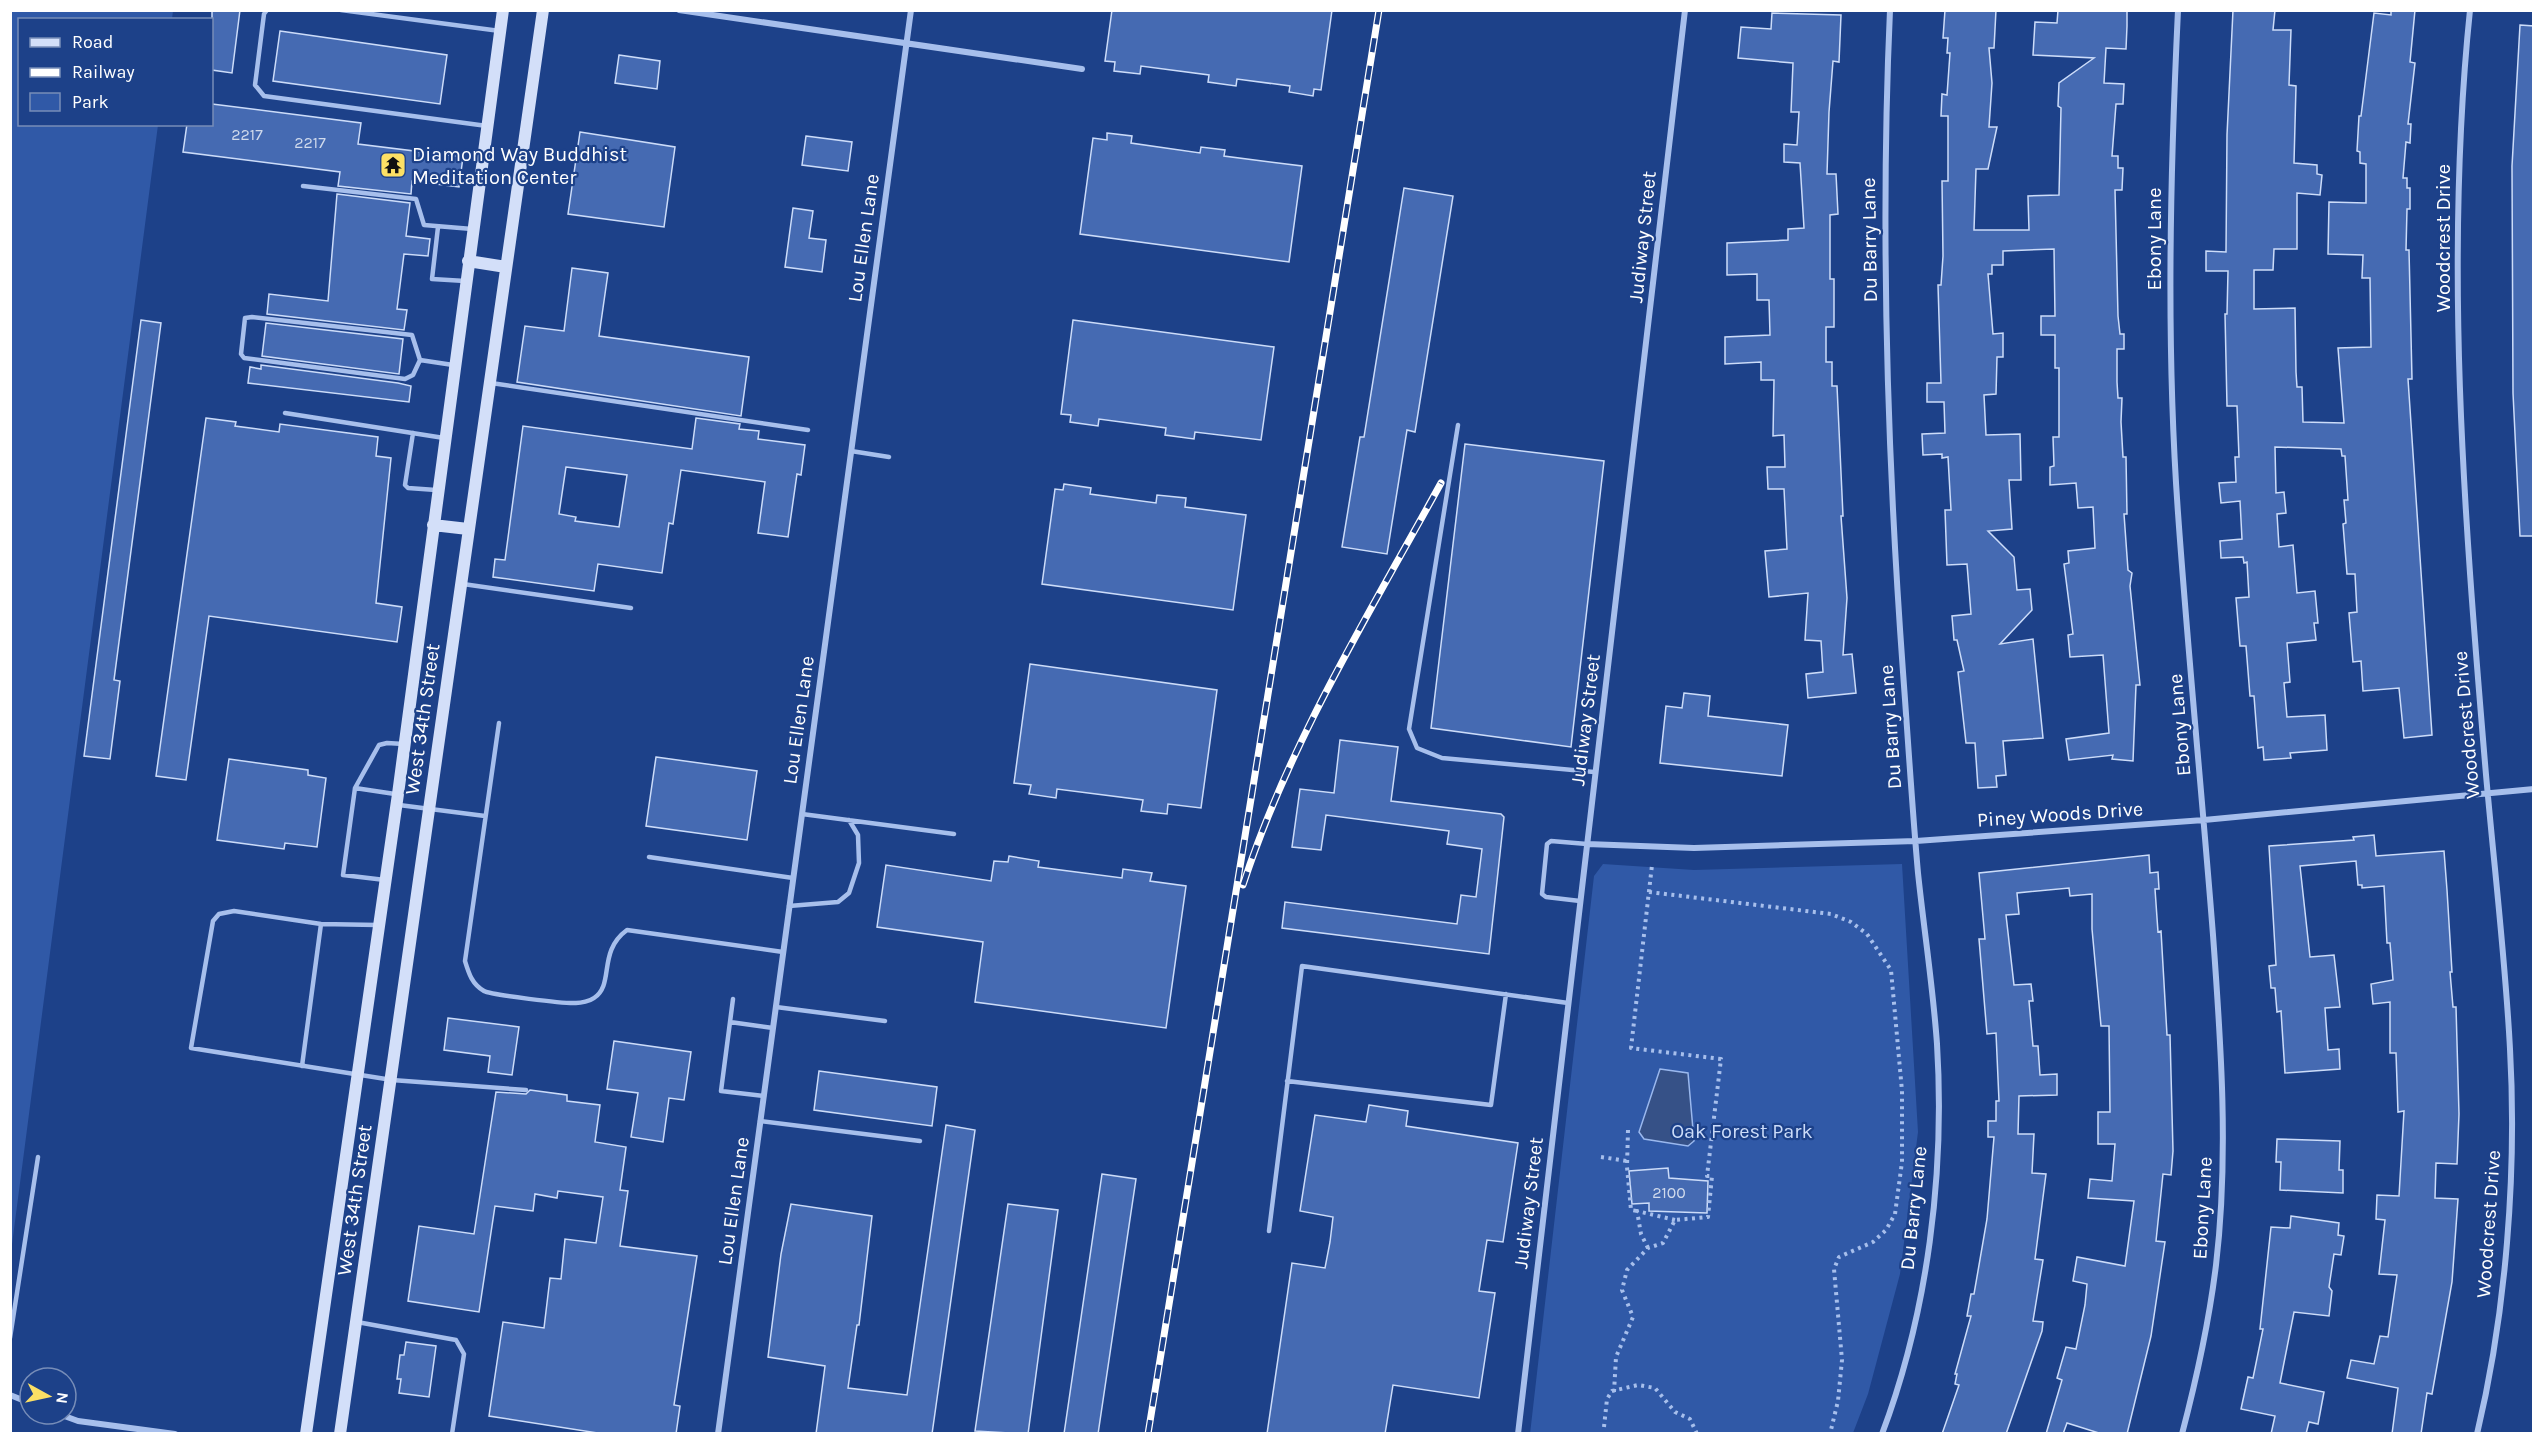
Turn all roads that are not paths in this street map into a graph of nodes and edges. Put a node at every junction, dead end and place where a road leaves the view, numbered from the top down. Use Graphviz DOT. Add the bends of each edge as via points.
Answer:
graph roads {
  1 [pos="267,10"];
  2 [pos="341,10"];
  3 [pos="502,10"];
  4 [pos="543,10"];
  5 [pos="679,10"];
  6 [pos="911,10"];
  7 [pos="1685,10"];
  8 [pos="1890,10"];
  9 [pos="2178,10"];
  10 [pos="2470,10"];
  11 [pos="500,31"];
  12 [pos="907,42"];
  13 [pos="1082,69"];
  14 [pos="487,126"];
  15 [pos="303,186"];
  16 [pos="438,226"];
  17 [pos="472,229"];
  18 [pos="468,261"];
  19 [pos="506,267"];
  20 [pos="465,281"];
  21 [pos="420,360"];
  22 [pos="454,365"];
  23 [pos="489,382"];
  24 [pos="285,413"];
  25 [pos="1458,425"];
  26 [pos="808,430"];
  27 [pos="413,433"];
  28 [pos="444,438"];
  29 [pos="851,450"];
  30 [pos="889,457"];
  31 [pos="437,491"];
  32 [pos="433,525"];
  33 [pos="468,529"];
  34 [pos="460,583"];
  35 [pos="631,608"];
  36 [pos="499,723"];
  37 [pos="404,744"];
  38 [pos="1594,772"];
  39 [pos="355,788"];
  40 [pos="2534,789"];
  41 [pos="2488,794"];
  42 [pos="397,799"];
  43 [pos="429,809"];
  44 [pos="802,814"];
  45 [pos="485,816"];
  46 [pos="849,820"];
  47 [pos="2204,820"];
  48 [pos="954,834"];
  49 [pos="1916,841"];
  50 [pos="1587,844"];
  51 [pos="649,856"];
  52 [pos="793,878"];
  53 [pos="386,880"];
  54 [pos="1580,901"];
  55 [pos="789,906"];
  56 [pos="321,924"];
  57 [pos="380,925"];
  58 [pos="783,952"];
  59 [pos="1506,994"];
  60 [pos="733,999"];
  61 [pos="1568,1003"];
  62 [pos="776,1007"];
  63 [pos="885,1021"];
  64 [pos="730,1022"];
  65 [pos="773,1028"];
  66 [pos="302,1066"];
  67 [pos="359,1075"];
  68 [pos="392,1080"];
  69 [pos="1287,1081"];
  70 [pos="526,1090"];
  71 [pos="764,1096"];
  72 [pos="760,1121"];
  73 [pos="921,1141"];
  74 [pos="38,1157"];
  75 [pos="1269,1231"];
  76 [pos="357,1322"];
  77 [pos="10,1338"];
  78 [pos="78,1421"];
  79 [pos="130,1431"];
  80 [pos="175,1434"];
  81 [pos="306,1434"];
  82 [pos="340,1434"];
  83 [pos="452,1434"];
  84 [pos="718,1434"];
  85 [pos="1518,1434"];
  86 [pos="1882,1434"];
  87 [pos="2182,1434"];
  88 [pos="2477,1434"];
  1 -- 14 [label="lane" via="255,85 264,96"];
  2 -- 11 [label="lane"];
  3 -- 11 [label="main road, West 34th Street"];
  4 -- 19 [label="main road, West 34th Street"];
  5 -- 12 [label="street"];
  6 -- 12 [label="street, Lou Ellen Lane"];
  7 -- 38 [label="street, Judiway Street"];
  8 -- 49 [label="street, Du Barry Lane" via="1884,141 1887,359 1894,556"];
  9 -- 47 [label="street, Ebony Lane" via="2170,169 2171,339 2177,510"];
  10 -- 41 [label="street, Woodcrest Drive" via="2460,107 2461,400"];
  11 -- 14 [label="main road, West 34th Street"];
  12 -- 13 [label="street"];
  12 -- 29 [label="street, Lou Ellen Lane"];
  14 -- 17 [label="main road, West 34th Street"];
  15 -- 16 [label="lane" via="416,199 424,225"];
  16 -- 17 [label="lane"];
  16 -- 20 [label="lane" via="432,279"];
  17 -- 18 [label="main road, West 34th Street"];
  18 -- 19 [label="main road"];
  18 -- 20 [label="main road, West 34th Street"];
  19 -- 23 [label="main road, West 34th Street"];
  20 -- 22 [label="main road, West 34th Street"];
  21 -- 21 [label="lane" via="413,375 405,379 244,358 241,354 245,318 412,335"];
  21 -- 22 [label="lane"];
  22 -- 28 [label="main road, West 34th Street"];
  23 -- 26 [label="lane"];
  23 -- 33 [label="main road, West 34th Street"];
  24 -- 27 [label="lane"];
  25 -- 38 [label="lane" via="1408,729 1417,748 1442,758"];
  27 -- 28 [label="lane"];
  27 -- 31 [label="lane" via="405,484 408,488"];
  28 -- 31 [label="main road, West 34th Street"];
  29 -- 30 [label="lane"];
  29 -- 44 [label="street, Lou Ellen Lane"];
  31 -- 32 [label="main road, West 34th Street"];
  32 -- 33 [label="main road"];
  32 -- 37 [label="main road, West 34th Street"];
  33 -- 34 [label="main road, West 34th Street"];
  34 -- 35 [label="lane"];
  34 -- 43 [label="main road, West 34th Street"];
  36 -- 45 [label="lane"];
  37 -- 39 [label="lane" via="379,745"];
  37 -- 42 [label="main road, West 34th Street"];
  38 -- 50 [label="street, Judiway Street"];
  39 -- 42 [label="lane"];
  39 -- 53 [label="lane" via="343,875"];
  40 -- 41 [label="street, Piney Woods Drive"];
  41 -- 47 [label="street, Piney Woods Drive"];
  41 -- 88 [label="street, Woodcrest Drive" via="2510,1050 2511,1190 2501,1288"];
  42 -- 43 [label="lane"];
  42 -- 53 [label="main road, West 34th Street"];
  43 -- 45 [label="lane"];
  43 -- 68 [label="main road, West 34th Street"];
  44 -- 46 [label="lane"];
  44 -- 52 [label="street, Lou Ellen Lane"];
  45 -- 58 [label="lane" via="465,961 471,981 486,993 575,1004 593,999 603,989 609,952 627,930"];
  46 -- 48 [label="lane"];
  46 -- 55 [label="lane" via="858,835 859,863 849,893 838,902"];
  47 -- 49 [label="street, Piney Woods Drive"];
  47 -- 87 [label="street, Ebony Lane" via="2220,1029 2222,1146 2215,1272 2204,1350"];
  49 -- 50 [label="street, Piney Woods Drive" via="1694,848"];
  49 -- 86 [label="street, Du Barry Lane" via="1937,1045 1938,1137 1930,1233 1914,1325"];
  50 -- 54 [label="street, Judiway Street"];
  50 -- 54 [label="lane" via="1547,844 1542,894"];
  51 -- 52 [label="lane"];
  52 -- 55 [label="street, Lou Ellen Lane"];
  53 -- 57 [label="main road, West 34th Street"];
  54 -- 61 [label="street, Judiway Street"];
  55 -- 58 [label="street, Lou Ellen Lane"];
  56 -- 57 [label="lane"];
  56 -- 66 [label="lane"];
  56 -- 66 [label="lane" via="234,911 219,914 213,921 190,1044 191,1048"];
  57 -- 67 [label="main road, West 34th Street"];
  58 -- 62 [label="street, Lou Ellen Lane"];
  59 -- 61 [label="lane"];
  59 -- 69 [label="lane" via="1491,1105"];
  59 -- 69 [label="lane" via="1302,966"];
  60 -- 64 [label="lane"];
  61 -- 85 [label="street, Judiway Street"];
  62 -- 63 [label="lane"];
  62 -- 65 [label="street, Lou Ellen Lane"];
  64 -- 65 [label="lane"];
  64 -- 71 [label="lane" via="721,1091"];
  65 -- 71 [label="street, Lou Ellen Lane"];
  66 -- 67 [label="lane"];
  67 -- 68 [label="lane"];
  67 -- 81 [label="main road, West 34th Street"];
  68 -- 70 [label="lane"];
  68 -- 76 [label="main road, West 34th Street"];
  69 -- 75 [label="lane"];
  71 -- 72 [label="street, Lou Ellen Lane"];
  72 -- 73 [label="lane"];
  72 -- 84 [label="street, Lou Ellen Lane"];
  74 -- 77 [label="lane"];
  76 -- 82 [label="main road, West 34th Street"];
  76 -- 83 [label="lane" via="456,1340 464,1354"];
  78 -- 79 [label="street"];
  79 -- 80 [label="street"];
}
